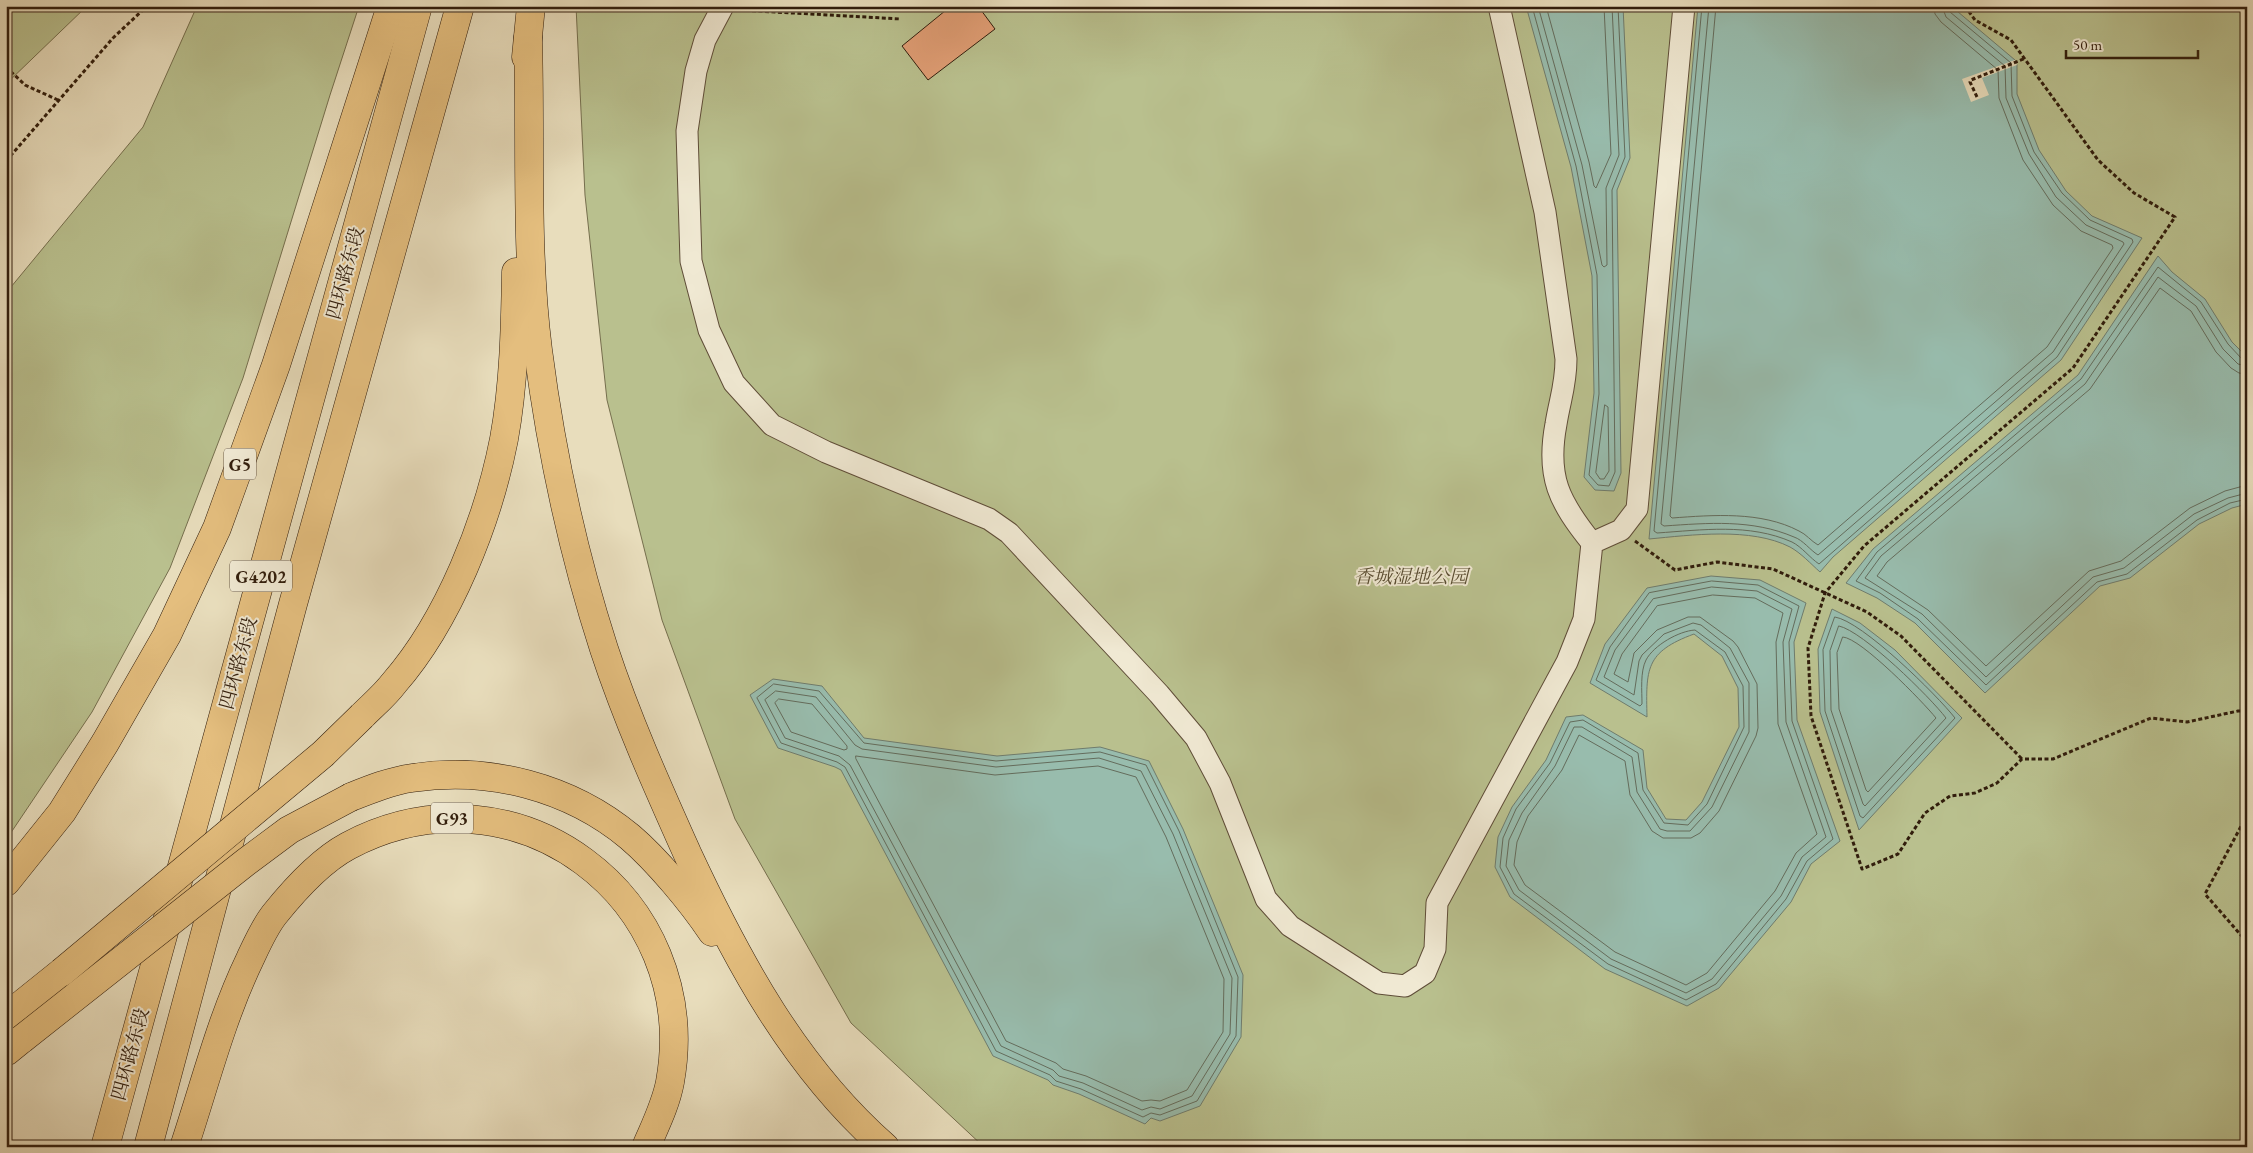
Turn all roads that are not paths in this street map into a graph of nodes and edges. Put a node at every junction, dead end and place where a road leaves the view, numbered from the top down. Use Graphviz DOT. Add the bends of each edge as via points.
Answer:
graph roads {
  1 [pos="391,6"];
  2 [pos="418,6"];
  3 [pos="460,6"];
  4 [pos="531,6"];
  5 [pos="1499,6"];
  6 [pos="1684,6"];
  7 [pos="722,8"];
  8 [pos="528,38"];
  9 [pos="1592,543"];
  10 [pos="6,882"];
  11 [pos="763,999"];
  12 [pos="6,1017"];
  13 [pos="14,1046"];
  14 [pos="121,1086"];
  15 [pos="98,1147"];
  16 [pos="105,1147"];
  17 [pos="148,1147"];
  18 [pos="184,1147"];
  19 [pos="646,1147"];
  20 [pos="885,1147"];
  1 -- 10 [label="highway, G5" via="276,365 217,528 168,636 105,743 62,812"];
  2 -- 14 [label="highway, 四环路东段 / G4202"];
  3 -- 17 [label="highway, 四环路东段 / G4202" via="293,604"];
  4 -- 8 [label="highway"];
  5 -- 9 [label="street" via="1545,212 1566,359 1566,384 1552,446 1552,469 1559,494 1572,518"];
  6 -- 9 [label="street" via="1637,508 1621,530"];
  7 -- 9 [label="street" via="705,40 686,131 691,261 709,330 734,383 772,426 826,452 989,519 1009,533 1196,738 1220,783 1266,900 1290,926 1379,983 1405,986 1425,973 1435,949 1437,903 1567,662 1584,619"];
  8 -- 11 [label="highway" via="529,227 538,348 548,420 580,566 604,649 651,770 716,914"];
  8 -- 12 [label="highway, bridge" via="519,122 514,349 504,438 476,540 440,616 395,682 323,754"];
  11 -- 13 [label="highway, bridge" via="673,882 630,837 562,796 530,784 454,774 411,778 351,797 289,830"];
  11 -- 20 [label="highway" via="796,1050 832,1095"];
  14 -- 15 [label="highway"];
  14 -- 16 [label="highway, 四环路东段 / G4202"];
  18 -- 19 [label="highway, G93" via="222,1026 240,980 273,916 321,866 346,846 384,829 446,818 485,819 541,835 579,858 605,880 628,904 647,934 672,1002 674,1041 670,1082"];
}
